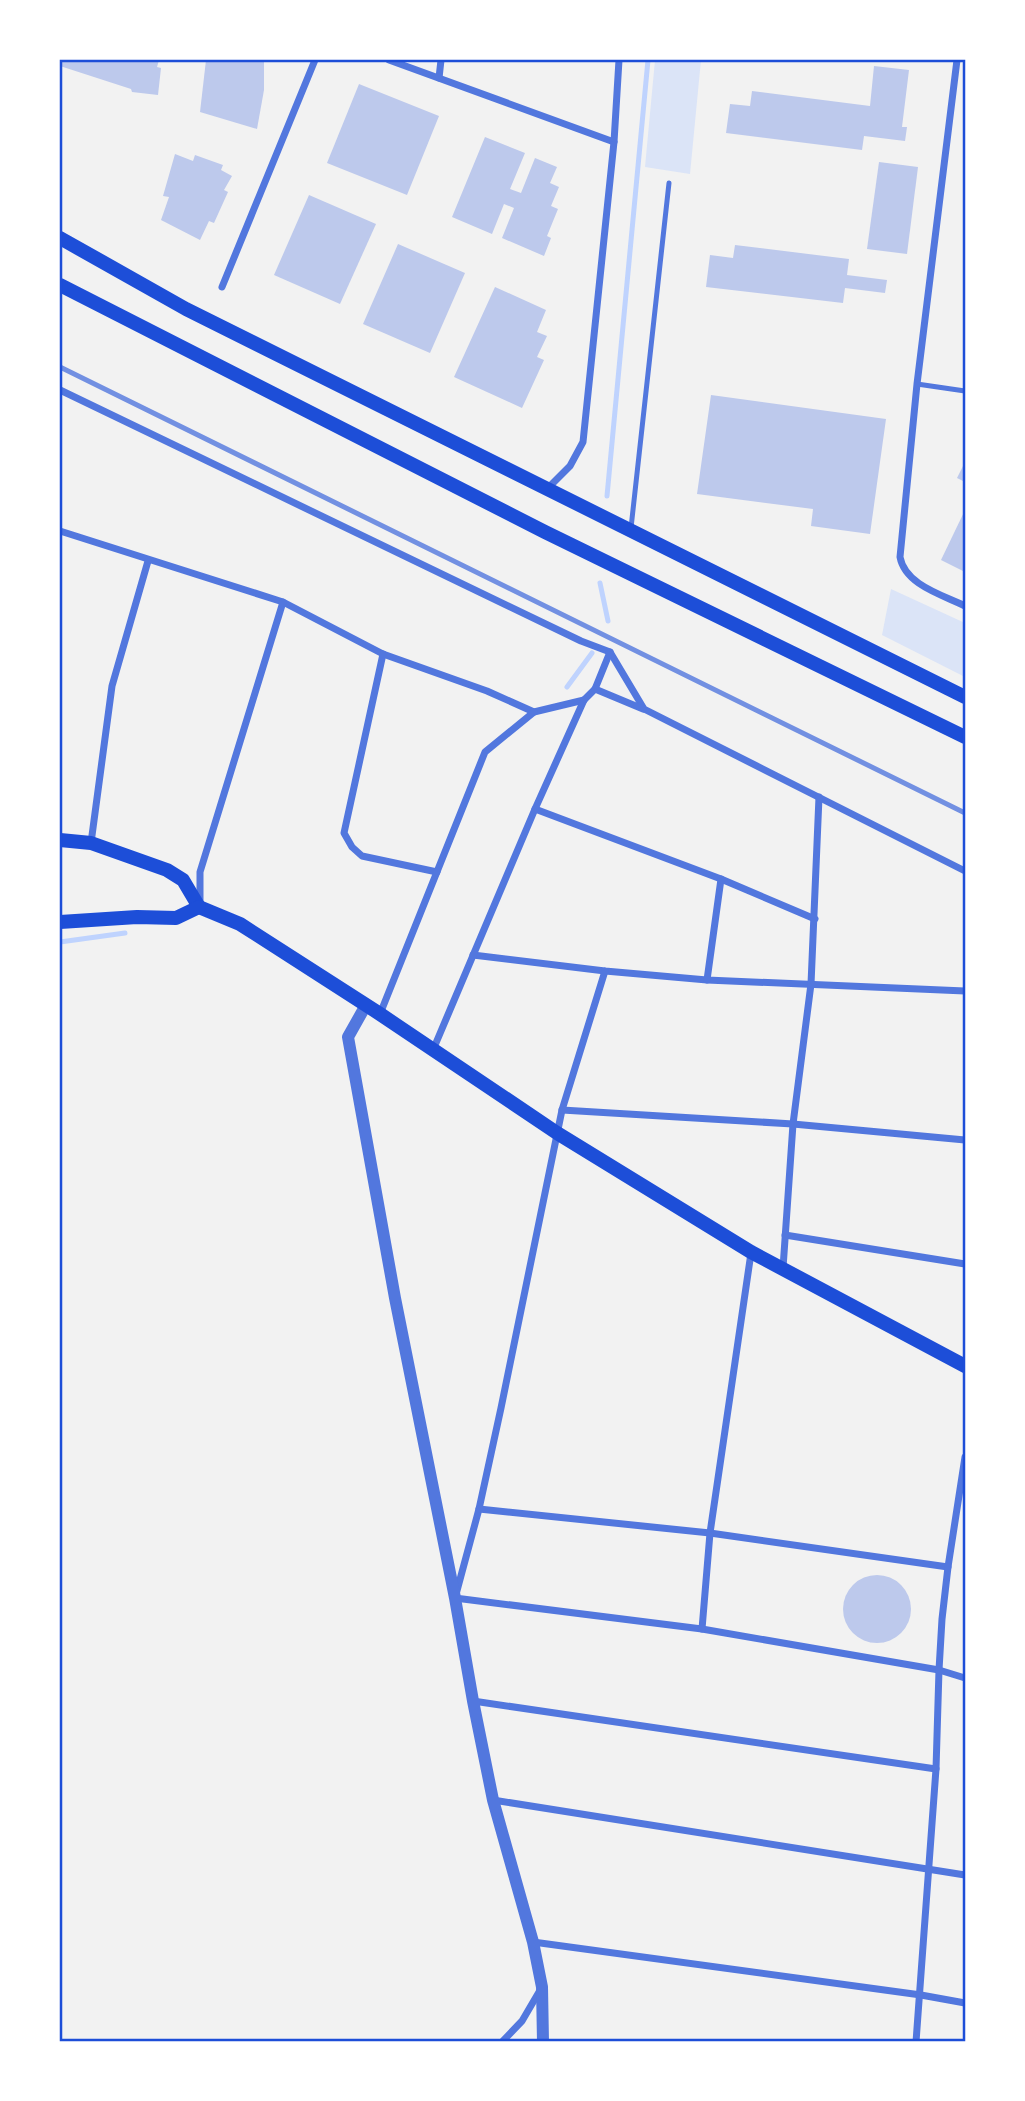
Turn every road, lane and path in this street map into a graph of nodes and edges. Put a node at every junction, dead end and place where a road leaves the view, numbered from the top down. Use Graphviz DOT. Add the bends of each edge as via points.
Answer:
graph roads {
  1 [pos="315,60"];
  2 [pos="389,60"];
  3 [pos="441,60"];
  4 [pos="620,60"];
  5 [pos="957,60"];
  6 [pos="439,78"];
  7 [pos="614,142"];
  8 [pos="669,183"];
  9 [pos="60,238"];
  10 [pos="60,285"];
  11 [pos="222,287"];
  12 [pos="917,384"];
  13 [pos="60,390"];
  14 [pos="965,391"];
  15 [pos="546,489"];
  16 [pos="60,531"];
  17 [pos="630,531"];
  18 [pos="148,561"];
  19 [pos="283,602"];
  20 [pos="965,606"];
  21 [pos="610,653"];
  22 [pos="383,654"];
  23 [pos="595,689"];
  24 [pos="965,697"];
  25 [pos="584,700"];
  26 [pos="644,709"];
  27 [pos="534,712"];
  28 [pos="965,737"];
  29 [pos="819,797"];
  30 [pos="535,809"];
  31 [pos="60,840"];
  32 [pos="90,843"];
  33 [pos="965,871"];
  34 [pos="438,872"];
  35 [pos="721,878"];
  36 [pos="200,908"];
  37 [pos="814,919"];
  38 [pos="60,922"];
  39 [pos="472,955"];
  40 [pos="605,971"];
  41 [pos="706,980"];
  42 [pos="811,984"];
  43 [pos="965,991"];
  44 [pos="366,1005"];
  45 [pos="380,1014"];
  46 [pos="433,1050"];
  47 [pos="562,1110"];
  48 [pos="793,1124"];
  49 [pos="557,1133"];
  50 [pos="965,1140"];
  51 [pos="785,1235"];
  52 [pos="751,1252"];
  53 [pos="965,1264"];
  54 [pos="783,1268"];
  55 [pos="965,1366"];
  56 [pos="965,1457"];
  57 [pos="479,1509"];
  58 [pos="710,1533"];
  59 [pos="948,1567"];
  60 [pos="455,1598"];
  61 [pos="702,1629"];
  62 [pos="939,1670"];
  63 [pos="965,1678"];
  64 [pos="473,1701"];
  65 [pos="936,1769"];
  66 [pos="493,1800"];
  67 [pos="929,1868"];
  68 [pos="965,1875"];
  69 [pos="533,1942"];
  70 [pos="542,1987"];
  71 [pos="921,1995"];
  72 [pos="965,2003"];
  73 [pos="502,2042"];
  74 [pos="544,2042"];
  75 [pos="916,2042"];
  1 -- 11 [label="street"];
  2 -- 6 [label="street"];
  3 -- 6 [label="street"];
  4 -- 7 [label="street"];
  5 -- 12 [label="street"];
  6 -- 7 [label="street"];
  7 -- 15 [label="street" via="583,442 570,466"];
  8 -- 17 [label="lane"];
  9 -- 15 [label="main road" via="186,309"];
  10 -- 28 [label="main road" via="545,532"];
  12 -- 14 [label="lane"];
  12 -- 20 [label="street" via="900,557 907,575"];
  13 -- 21 [label="street"];
  15 -- 17 [label="main road"];
  16 -- 18 [label="street"];
  17 -- 24 [label="main road"];
  18 -- 19 [label="street"];
  18 -- 32 [label="street" via="112,686"];
  19 -- 22 [label="street"];
  19 -- 36 [label="street" via="200,872"];
  21 -- 23 [label="street"];
  21 -- 26 [label="street"];
  22 -- 27 [label="street"];
  22 -- 34 [label="street" via="344,833 362,856"];
  23 -- 25 [label="street"];
  23 -- 26 [label="street"];
  25 -- 27 [label="street"];
  25 -- 30 [label="street"];
  26 -- 29 [label="street"];
  27 -- 34 [label="street" via="485,752"];
  29 -- 33 [label="street"];
  29 -- 37 [label="street"];
  30 -- 35 [label="street"];
  30 -- 39 [label="street"];
  31 -- 32 [label="main road"];
  32 -- 36 [label="main road" via="167,870 183,880"];
  34 -- 45 [label="street"];
  35 -- 37 [label="street"];
  35 -- 41 [label="street"];
  36 -- 38 [label="main road" via="176,918"];
  36 -- 44 [label="main road" via="240,924"];
  37 -- 42 [label="street"];
  39 -- 40 [label="street"];
  39 -- 46 [label="street"];
  40 -- 41 [label="street"];
  40 -- 47 [label="street"];
  41 -- 42 [label="street"];
  42 -- 43 [label="street"];
  42 -- 48 [label="street"];
  44 -- 45 [label="main road"];
  44 -- 60 [label="street" via="348,1037"];
  45 -- 46 [label="main road"];
  46 -- 49 [label="main road"];
  47 -- 48 [label="street"];
  47 -- 49 [label="street"];
  48 -- 50 [label="street"];
  48 -- 51 [label="street"];
  49 -- 52 [label="main road"];
  49 -- 57 [label="street"];
  51 -- 53 [label="street"];
  51 -- 54 [label="street"];
  52 -- 54 [label="main road"];
  52 -- 58 [label="street"];
  54 -- 55 [label="main road"];
  56 -- 59 [label="street"];
  57 -- 58 [label="street"];
  57 -- 60 [label="street"];
  58 -- 59 [label="street"];
  58 -- 61 [label="street"];
  59 -- 62 [label="street"];
  60 -- 61 [label="street"];
  60 -- 64 [label="street"];
  61 -- 62 [label="street"];
  62 -- 63 [label="street"];
  62 -- 65 [label="street"];
  64 -- 65 [label="street"];
  64 -- 66 [label="street"];
  65 -- 67 [label="street"];
  66 -- 67 [label="street"];
  66 -- 69 [label="street"];
  67 -- 68 [label="street"];
  67 -- 71 [label="street"];
  69 -- 70 [label="street"];
  69 -- 71 [label="street"];
  70 -- 73 [label="street" via="522,2021"];
  70 -- 74 [label="street"];
  71 -- 72 [label="street"];
  71 -- 75 [label="street"];
}
